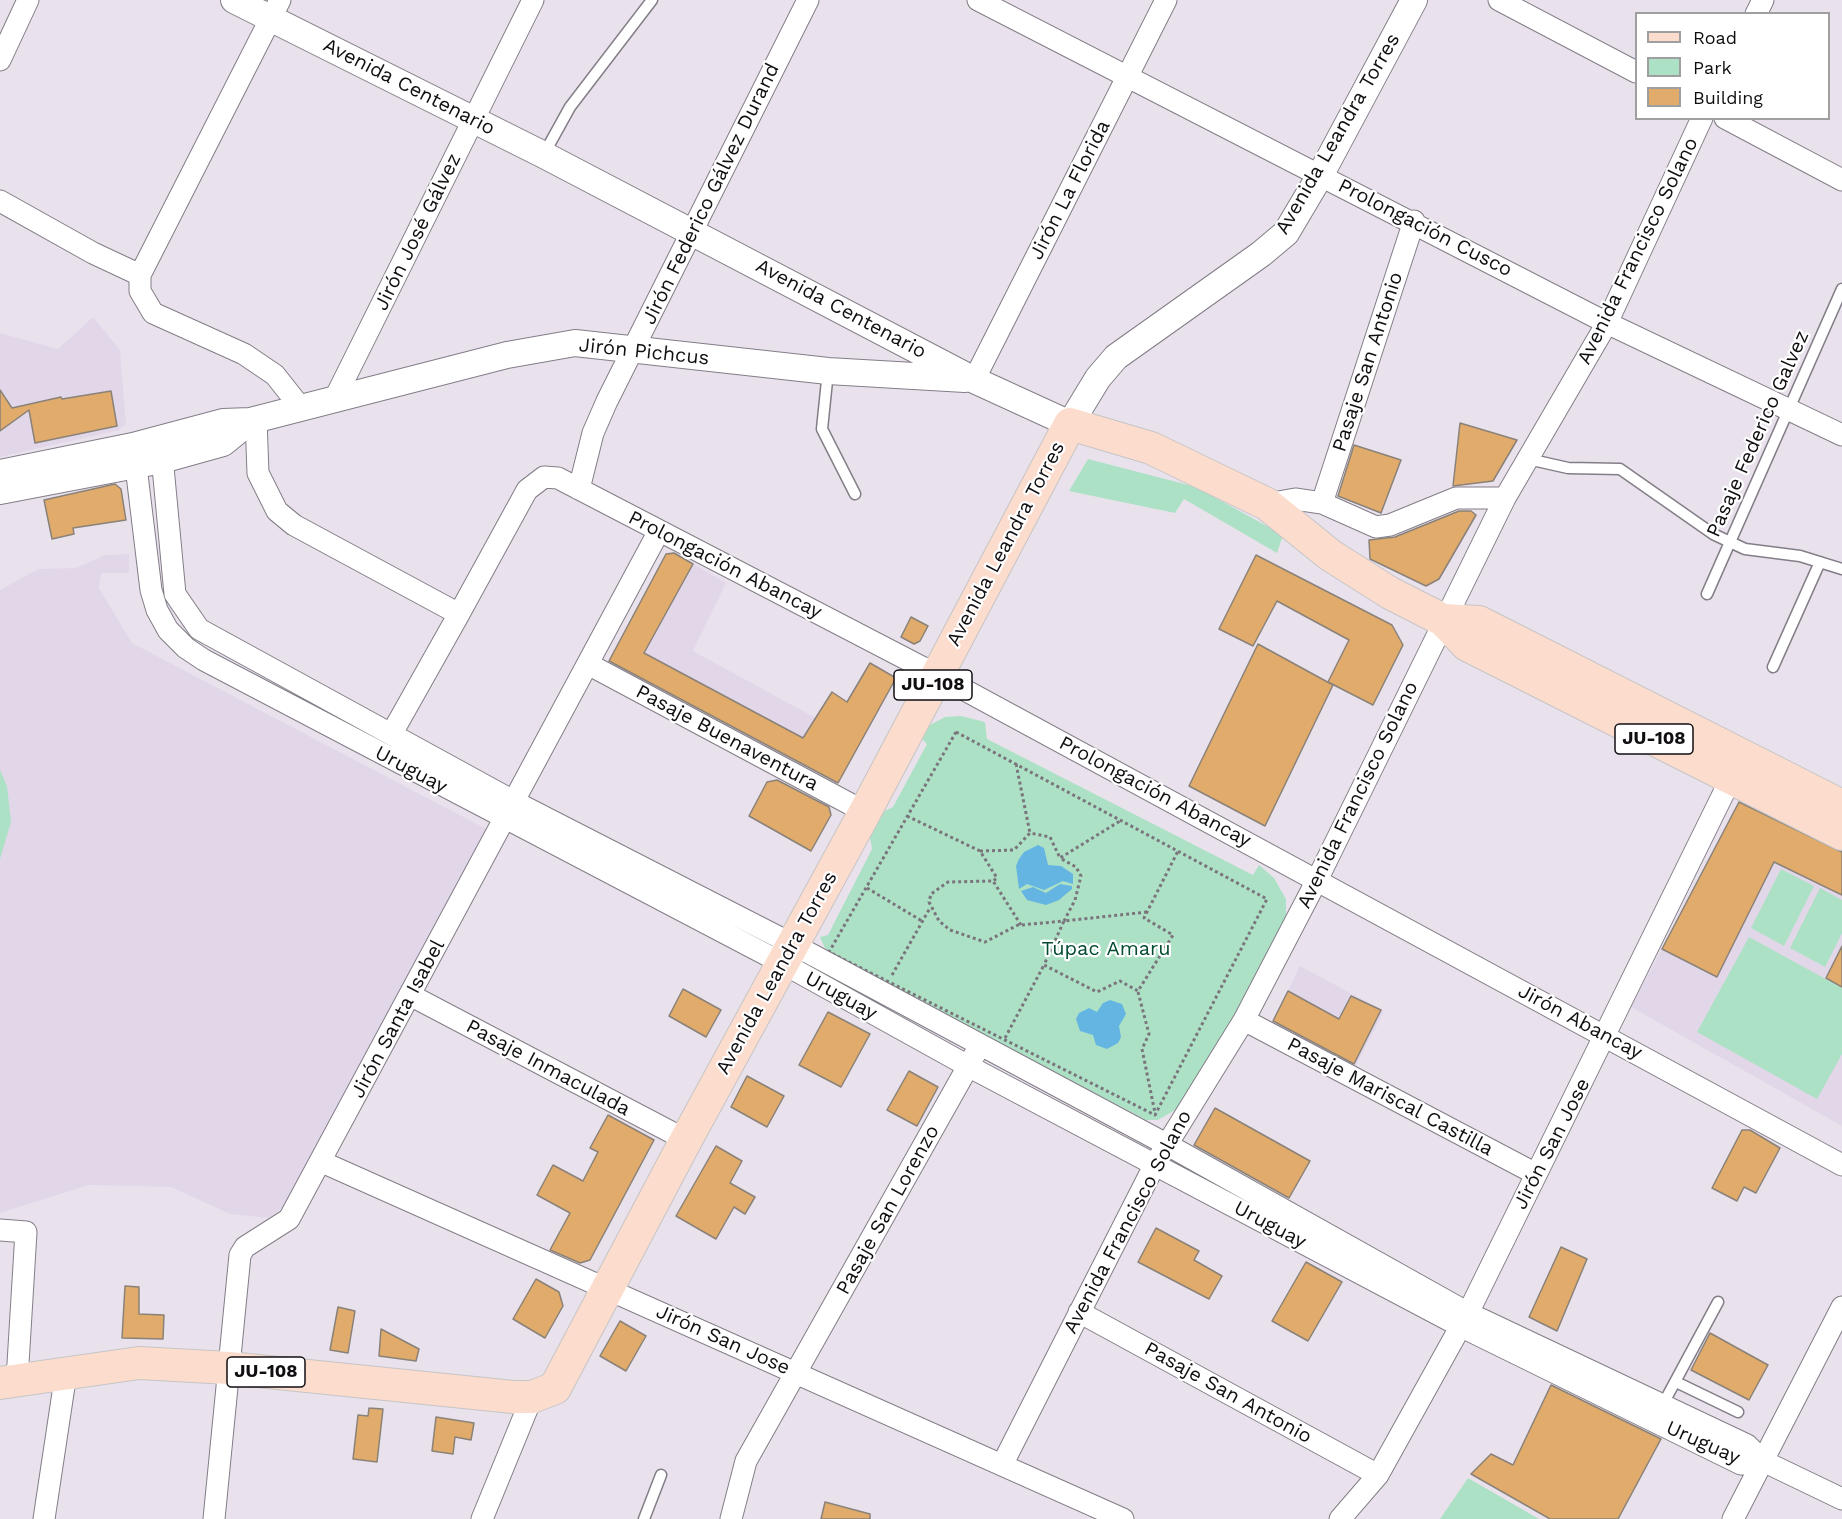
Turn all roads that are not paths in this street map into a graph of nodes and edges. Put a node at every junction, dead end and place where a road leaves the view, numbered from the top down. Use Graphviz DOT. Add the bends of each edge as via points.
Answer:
graph roads {
  1 [pos="28,0"];
  2 [pos="234,0"];
  3 [pos="533,0"];
  4 [pos="652,0"];
  5 [pos="808,0"];
  6 [pos="978,0"];
  7 [pos="1166,0"];
  8 [pos="1414,0"];
  9 [pos="1499,0"];
  10 [pos="275,9"];
  11 [pos="6,33"];
  12 [pos="0,60"];
  13 [pos="1635,71"];
  14 [pos="1127,78"];
  15 [pos="474,120"];
  16 [pos="1701,120"];
  17 [pos="1729,120"];
  18 [pos="544,155"];
  19 [pos="1321,174"];
  20 [pos="1842,180"];
  21 [pos="0,201"];
  22 [pos="1414,221"];
  23 [pos="691,230"];
  24 [pos="140,275"];
  25 [pos="1842,289"];
  26 [pos="1607,323"];
  27 [pos="634,350"];
  28 [pos="828,371"];
  29 [pos="974,380"];
  30 [pos="334,400"];
  31 [pos="301,408"];
  32 [pos="1788,410"];
  33 [pos="253,420"];
  34 [pos="1070,424"];
  35 [pos="1842,435"];
  36 [pos="161,449"];
  37 [pos="134,455"];
  38 [pos="1528,459"];
  39 [pos="0,473"];
  40 [pos="34,475"];
  41 [pos="579,489"];
  42 [pos="0,491"];
  43 [pos="855,494"];
  44 [pos="1505,498"];
  45 [pos="1322,503"];
  46 [pos="1267,504"];
  47 [pos="659,531"];
  48 [pos="1730,542"];
  49 [pos="1820,562"];
  50 [pos="1842,568"];
  51 [pos="1707,594"];
  52 [pos="459,614"];
  53 [pos="1443,620"];
  54 [pos="588,664"];
  55 [pos="1773,667"];
  56 [pos="938,675"];
  57 [pos="392,733"];
  58 [pos="1737,767"];
  59 [pos="1842,806"];
  60 [pos="510,811"];
  61 [pos="865,812"];
  62 [pos="1842,834"];
  63 [pos="1317,880"];
  64 [pos="789,954"];
  65 [pos="410,995"];
  66 [pos="1244,1020"];
  67 [pos="1606,1036"];
  68 [pos="979,1046"];
  69 [pos="968,1066"];
  70 [pos="686,1140"];
  71 [pos="1166,1144"];
  72 [pos="322,1162"];
  73 [pos="1155,1164"];
  74 [pos="1842,1165"];
  75 [pos="1536,1174"];
  76 [pos="0,1230"];
  77 [pos="607,1289"];
  78 [pos="1718,1302"];
  79 [pos="1842,1306"];
  80 [pos="1079,1312"];
  81 [pos="1464,1319"];
  82 [pos="229,1368"];
  83 [pos="66,1373"];
  84 [pos="797,1373"];
  85 [pos="9,1382"];
  86 [pos="1676,1382"];
  87 [pos="532,1397"];
  88 [pos="1662,1406"];
  89 [pos="1738,1412"];
  90 [pos="1763,1461"];
  91 [pos="1002,1465"];
  92 [pos="662,1475"];
  93 [pos="1378,1475"];
  94 [pos="1842,1499"];
  95 [pos="44,1519"];
  96 [pos="214,1519"];
  97 [pos="482,1519"];
  98 [pos="644,1519"];
  99 [pos="731,1519"];
  100 [pos="1123,1519"];
  101 [pos="1340,1519"];
  102 [pos="1734,1519"];
  1 -- 11 [label="street"];
  2 -- 10 [label="street, Avenida Centenario"];
  3 -- 15 [label="street, Jirón José Gálvez"];
  4 -- 18 [label="lane" via="570,107"];
  5 -- 23 [label="street, Jirón Federico Gálvez Durand"];
  6 -- 14 [label="street, Prolongación Cusco"];
  7 -- 14 [label="street, Jirón La Florida"];
  8 -- 19 [label="street, Avenida Leandra Torres"];
  9 -- 13 [label="street"];
  10 -- 15 [label="street, Avenida Centenario"];
  10 -- 24 [label="street"];
  11 -- 12 [label="street"];
  14 -- 19 [label="street, Prolongación Cusco"];
  14 -- 29 [label="street, Jirón La Florida"];
  15 -- 18 [label="street, Avenida Centenario"];
  15 -- 30 [label="street, Jirón José Gálvez"];
  16 -- 26 [label="street, Avenida Francisco Solano"];
  17 -- 20 [label="street"];
  18 -- 23 [label="street, Avenida Centenario"];
  19 -- 22 [label="street, Prolongación Cusco"];
  19 -- 34 [label="street, Avenida Leandra Torres" via="1286,233 1275,244 1116,357"];
  21 -- 24 [label="street"];
  22 -- 26 [label="street, Prolongación Cusco"];
  22 -- 45 [label="street, Pasaje San Antonio"];
  23 -- 27 [label="street, Jirón Federico Gálvez Durand"];
  23 -- 29 [label="street, Avenida Centenario"];
  24 -- 31 [label="street" via="140,291 153,313 244,354 275,375"];
  25 -- 32 [label="lane, Pasaje Federico Galvez"];
  26 -- 32 [label="street, Prolongación Cusco"];
  26 -- 38 [label="street, Avenida Francisco Solano"];
  27 -- 28 [label="street, Jirón Pichcus"];
  27 -- 30 [label="street, Jirón Pichcus" via="575,343 507,355"];
  27 -- 41 [label="street, Jirón Federico Gálvez Durand" via="593,433"];
  28 -- 29 [label="street, Jirón Pichcus"];
  28 -- 43 [label="lane" via="822,429"];
  29 -- 34 [label="street, Avenida Centenario"];
  30 -- 31 [label="street, Jirón Pichcus"];
  31 -- 33 [label="street, Jirón Pichcus"];
  32 -- 35 [label="street, Prolongación Cusco"];
  32 -- 48 [label="lane, Pasaje Federico Galvez"];
  33 -- 36 [label="street, Jirón Pichcus" via="223,422"];
  33 -- 52 [label="street" via="258,473 277,511 294,525"];
  34 -- 46 [label="main road, Avenida Centenario / JU-108" via="1151,448"];
  34 -- 56 [label="main road, Avenida Leandra Torres / JU-108"];
  36 -- 37 [label="street, Jirón Pichcus"];
  36 -- 57 [label="street, Uruguay" via="175,594 199,629"];
  37 -- 40 [label="street, Jirón Pichcus"];
  37 -- 60 [label="street, Uruguay" via="151,590 168,630 186,648"];
  38 -- 44 [label="street, Avenida Francisco Solano"];
  38 -- 48 [label="lane" via="1568,468 1620,469"];
  39 -- 40 [label="street"];
  40 -- 42 [label="street"];
  41 -- 47 [label="street, Prolongación Abancay"];
  41 -- 52 [label="street, Prolongación Abancay" via="558,478 544,477 527,489"];
  44 -- 45 [label="street" via="1456,498 1376,527"];
  44 -- 53 [label="street, Avenida Francisco Solano"];
  45 -- 46 [label="street" via="1295,499"];
  46 -- 53 [label="main road, Avenida Centenario / JU-108" via="1330,555 1390,593"];
  47 -- 54 [label="street, Jirón Santa Isabel"];
  47 -- 56 [label="street, Prolongación Abancay"];
  48 -- 49 [label="lane" via="1745,549"];
  48 -- 51 [label="lane, Pasaje Federico Galvez"];
  49 -- 50 [label="lane"];
  49 -- 55 [label="lane"];
  52 -- 57 [label="street"];
  53 -- 58 [label="main road, Avenida Centenario / JU-108" via="1467,645"];
  53 -- 63 [label="street, Avenida Francisco Solano"];
  54 -- 60 [label="street, Jirón Santa Isabel"];
  54 -- 61 [label="street, Pasaje Buenaventura"];
  56 -- 61 [label="main road, Avenida Leandra Torres / JU-108"];
  56 -- 63 [label="street, Prolongación Abancay"];
  57 -- 60 [label="street, Uruguay"];
  58 -- 59 [label="main road, Avenida Centenario / JU-108"];
  58 -- 62 [label="main road, Avenida Centenario / JU-108"];
  58 -- 67 [label="street, Jirón San Jose"];
  60 -- 64 [label="street, Uruguay"];
  60 -- 65 [label="street, Jirón Santa Isabel"];
  61 -- 64 [label="main road, Avenida Leandra Torres / JU-108"];
  63 -- 66 [label="street, Avenida Francisco Solano"];
  63 -- 67 [label="street, Jirón Abancay"];
  64 -- 68 [label="street, Uruguay"];
  64 -- 69 [label="street, Uruguay"];
  64 -- 70 [label="main road, Avenida Leandra Torres / JU-108"];
  65 -- 70 [label="street, Pasaje Inmaculada"];
  65 -- 72 [label="street, Jirón Santa Isabel"];
  66 -- 71 [label="street, Avenida Francisco Solano"];
  66 -- 75 [label="street, Pasaje Mariscal Castilla"];
  67 -- 74 [label="street, Jirón Abancay"];
  67 -- 75 [label="street, Jirón San Jose"];
  68 -- 69 [label="street, Pasaje San Lorenzo"];
  68 -- 71 [label="street, Uruguay"];
  69 -- 73 [label="street, Uruguay"];
  69 -- 84 [label="street, Pasaje San Lorenzo"];
  70 -- 77 [label="main road, Avenida Leandra Torres / JU-108"];
  71 -- 73 [label="street, Avenida Francisco Solano"];
  71 -- 81 [label="street, Uruguay"];
  72 -- 77 [label="street, Jirón San Jose"];
  72 -- 82 [label="street, Jirón Santa Isabel" via="289,1219 252,1242 240,1255"];
  73 -- 80 [label="street, Avenida Francisco Solano"];
  73 -- 81 [label="street, Uruguay"];
  75 -- 81 [label="street, Jirón San Jose"];
  76 -- 85 [label="street" via="26,1232"];
  77 -- 84 [label="street, Jirón San Jose"];
  77 -- 87 [label="main road, Avenida Leandra Torres / JU-108" via="555,1388"];
  78 -- 86 [label="lane"];
  79 -- 90 [label="street"];
  80 -- 91 [label="street, Avenida Francisco Solano"];
  80 -- 93 [label="street, Pasaje San Antonio"];
  81 -- 88 [label="street, Uruguay"];
  81 -- 90 [label="street, Uruguay" via="1741,1464"];
  81 -- 93 [label="street, Jirón San Jose"];
  82 -- 83 [label="main road, JU-108" via="139,1363"];
  82 -- 87 [label="main road, JU-108"];
  82 -- 96 [label="street, Jirón Santa Isabel"];
  83 -- 85 [label="main road, JU-108"];
  83 -- 95 [label="street"];
  84 -- 91 [label="street, Jirón San Jose"];
  84 -- 99 [label="street, Pasaje San Lorenzo" via="746,1461"];
  86 -- 88 [label="lane"];
  86 -- 89 [label="lane"];
  87 -- 97 [label="street"];
  88 -- 90 [label="street, Uruguay" via="1747,1445"];
  90 -- 94 [label="street"];
  90 -- 102 [label="street"];
  91 -- 100 [label="street, Jirón San Jose"];
  92 -- 98 [label="lane"];
  93 -- 101 [label="street, Jirón San Jose"];
}
